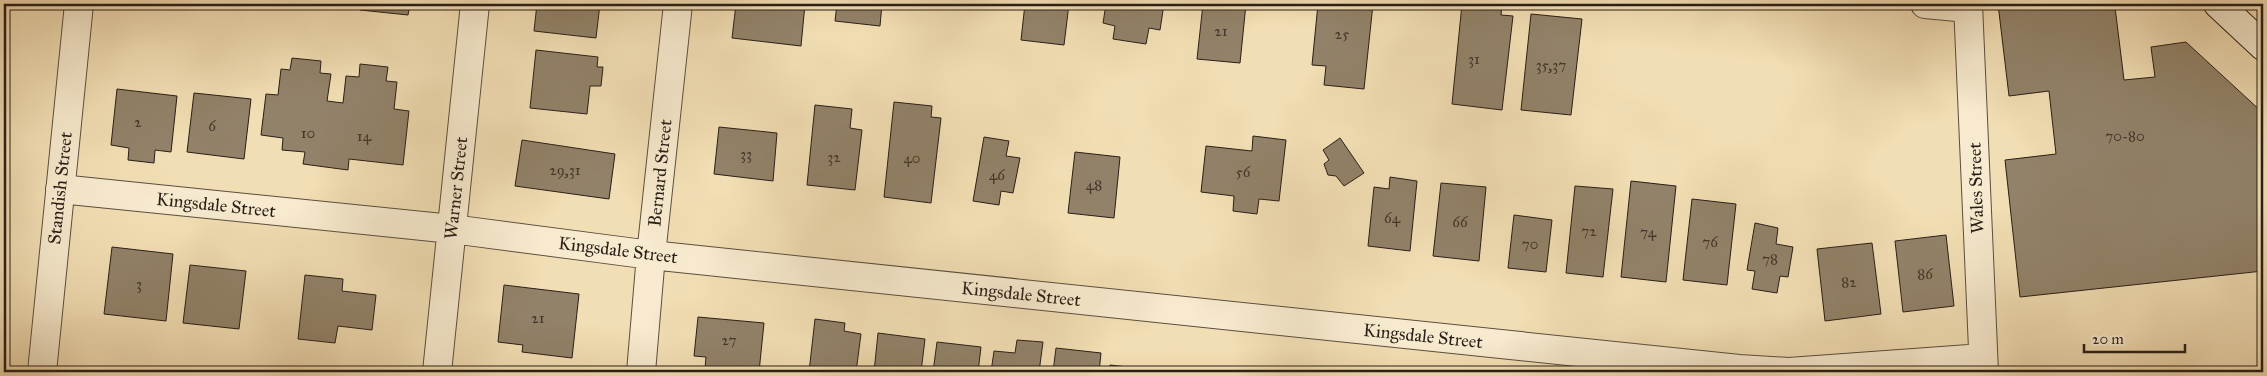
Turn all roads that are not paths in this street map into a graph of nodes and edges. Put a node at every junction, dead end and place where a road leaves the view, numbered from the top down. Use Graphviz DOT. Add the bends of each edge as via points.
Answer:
graph roads {
  1 [pos="79,4"];
  2 [pos="475,4"];
  3 [pos="678,4"];
  4 [pos="1925,4"];
  5 [pos="2218,4"];
  6 [pos="1968,6"];
  7 [pos="2263,46"];
  8 [pos="60,189"];
  9 [pos="452,229"];
  10 [pos="651,255"];
  11 [pos="1984,365"];
  12 [pos="42,372"];
  13 [pos="437,372"];
  14 [pos="641,372"];
  1 -- 8 [label="street, Standish Street"];
  2 -- 9 [label="street, Warner Street"];
  3 -- 10 [label="street, Bernard Street"];
  4 -- 6 [label="street"];
  5 -- 7 [label="street"];
  6 -- 11 [label="street, Wales Street"];
  8 -- 9 [label="street, Kingsdale Street"];
  8 -- 12 [label="street, Standish Street"];
  9 -- 10 [label="street, Kingsdale Street"];
  9 -- 13 [label="street, Warner Street"];
  10 -- 11 [label="street, Kingsdale Street" via="1739,370 1790,372"];
  10 -- 14 [label="street, Bernard Street"];
}
